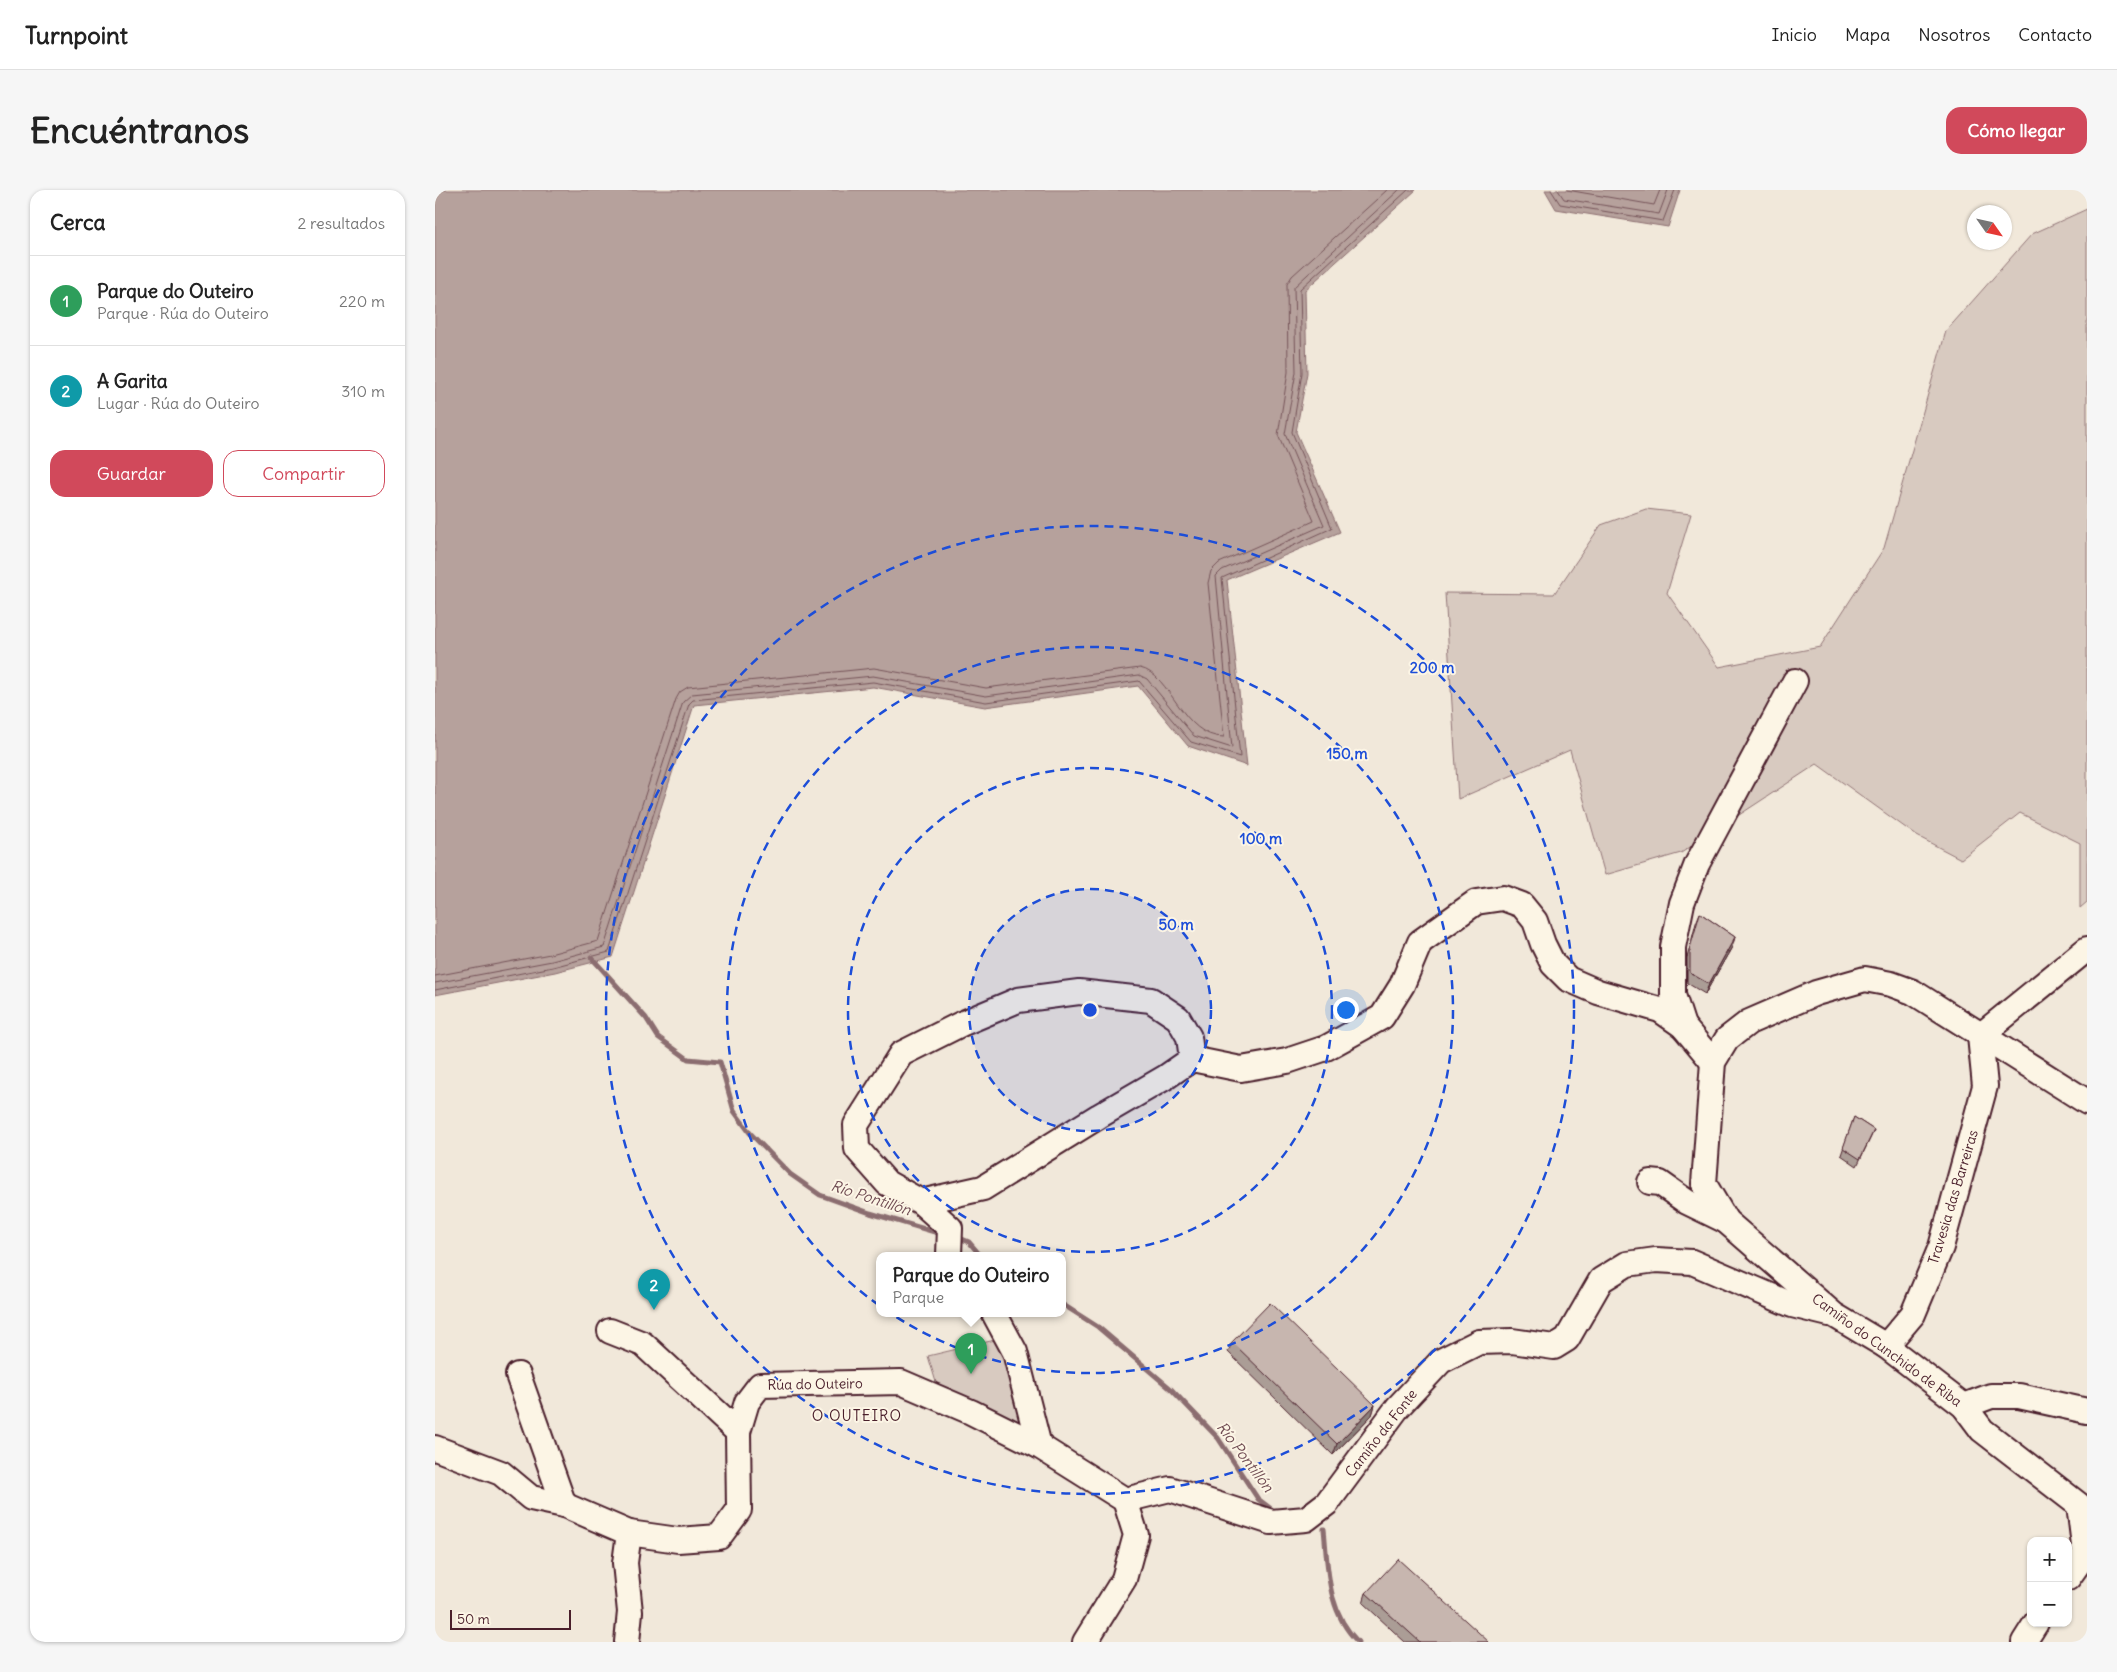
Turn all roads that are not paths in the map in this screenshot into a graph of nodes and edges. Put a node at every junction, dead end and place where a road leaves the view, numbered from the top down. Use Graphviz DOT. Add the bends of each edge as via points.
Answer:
graph roads {
  1 [pos="1795,680"];
  2 [pos="2087,949"];
  3 [pos="1683,1026"];
  4 [pos="1980,1036"];
  5 [pos="1192,1059"];
  6 [pos="1713,1062"];
  7 [pos="2087,1102"];
  8 [pos="1650,1182"];
  9 [pos="921,1202"];
  10 [pos="1725,1221"];
  11 [pos="949,1243"];
  12 [pos="1834,1314"];
  13 [pos="996,1317"];
  14 [pos="610,1332"];
  15 [pos="1886,1346"];
  16 [pos="519,1375"];
  17 [pos="1964,1406"];
  18 [pos="2087,1411"];
  19 [pos="737,1432"];
  20 [pos="1039,1446"];
  21 [pos="435,1448"];
  22 [pos="1125,1500"];
  23 [pos="565,1505"];
  24 [pos="629,1533"];
  25 [pos="2072,1572"];
  26 [pos="2033,1627"];
  27 [pos="627,1642"];
  28 [pos="1085,1642"];
  29 [pos="2024,1642"];
  1 -- 3 [label="street" via="1697,864 1682,903 1673,947 1673,995"];
  2 -- 4 [label="street"];
  3 -- 5 [label="street" via="1660,1010 1597,992 1568,979 1553,964 1535,920 1522,906 1503,898 1476,902 1420,942 1382,1017 1326,1048 1287,1061 1241,1069"];
  3 -- 6 [label="street"];
  4 -- 6 [label="street, Camiño do Cunchido de Riba" via="1913,992 1865,979 1816,993 1749,1022 1727,1040"];
  4 -- 7 [label="street, Camiño do Cunchido de Riba"];
  4 -- 15 [label="street, Travesia das Barreiras" via="1985,1086 1941,1247 1913,1314"];
  5 -- 9 [label="street" via="983,1188"];
  5 -- 9 [label="street" via="1189,1038 1178,1018 1151,1000 1079,992 1018,1000 901,1054 856,1125 857,1149 887,1183"];
  6 -- 10 [label="street, Camiño do Cunchido de Riba" via="1704,1184"];
  8 -- 10 [label="street" via="1660,1183 1687,1202"];
  9 -- 11 [label="street"];
  10 -- 12 [label="street, Camiño do Cunchido de Riba"];
  12 -- 15 [label="street, Camiño do Cunchido de Riba"];
  12 -- 22 [label="street, Camiño da Fonte" via="1792,1305 1692,1262 1656,1260 1627,1264 1601,1280 1567,1339 1554,1347 1512,1341 1479,1342 1441,1361 1398,1406 1327,1503 1306,1519 1271,1522 1170,1489"];
  13 -- 20 [label="street" via="1015,1352"];
  14 -- 19 [label="street" via="643,1344"];
  15 -- 17 [label="street, Camiño do Cunchido de Riba"];
  16 -- 23 [label="street"];
  17 -- 18 [label="street" via="1991,1396 2019,1396"];
  17 -- 25 [label="street, Camiño do Cunchido de Riba" via="1982,1430 2079,1505 2085,1554"];
  19 -- 20 [label="street, Rúa do Outeiro" via="747,1402 760,1385 901,1382"];
  19 -- 24 [label="street, Rúa do Outeiro" via="739,1510 719,1537 678,1540"];
  20 -- 22 [label="street, Rúa do Outeiro"];
  21 -- 23 [label="street, Rúa do Outeiro" via="501,1473 531,1498"];
  22 -- 28 [label="street" via="1136,1535 1123,1579"];
  23 -- 24 [label="street, Rúa do Outeiro"];
  24 -- 27 [label="street" via="625,1563 630,1612"];
  26 -- 29 [label="street"];
}
